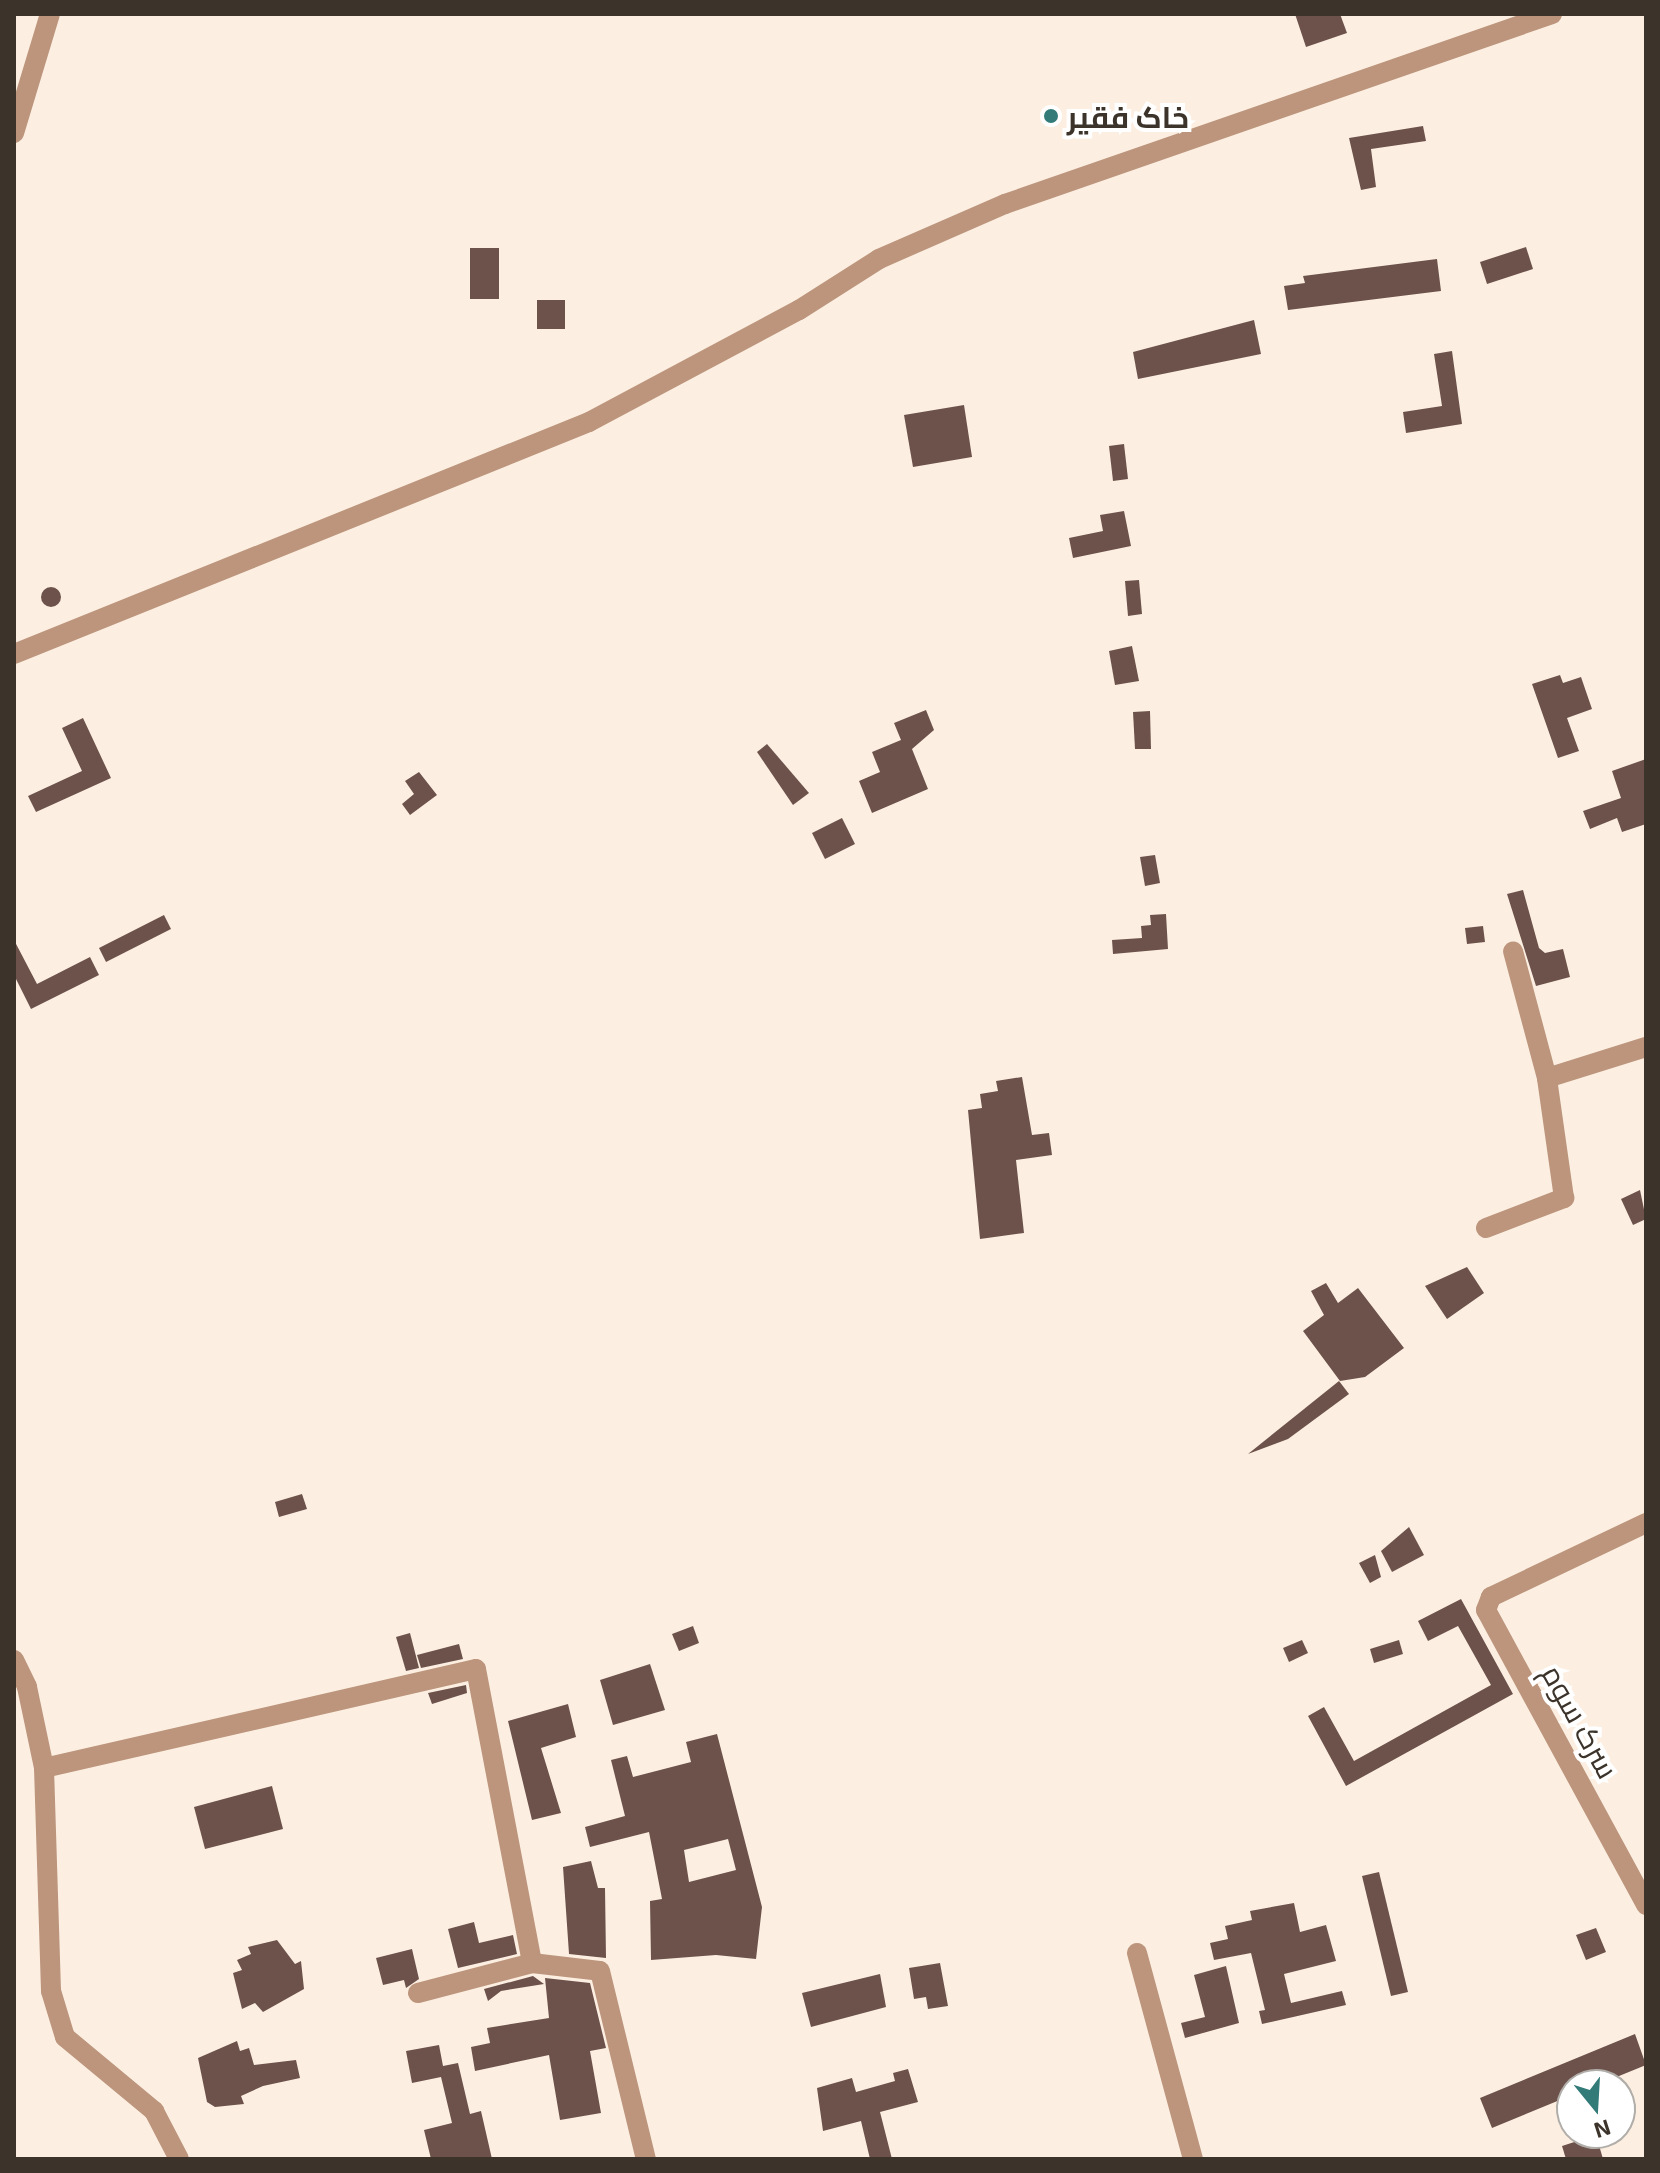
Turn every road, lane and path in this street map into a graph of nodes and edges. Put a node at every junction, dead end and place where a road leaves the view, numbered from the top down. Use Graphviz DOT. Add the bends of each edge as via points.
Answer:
graph roads {
  1 [pos="50,14"];
  2 [pos="1552,14"];
  3 [pos="14,133"];
  4 [pos="14,654"];
  5 [pos="1513,951"];
  6 [pos="1646,1047"];
  7 [pos="1547,1078"];
  8 [pos="1486,1228"];
  9 [pos="1646,1523"];
  10 [pos="14,1660"];
  11 [pos="44,1768"];
  12 [pos="1646,1905"];
  13 [pos="1137,1953"];
  14 [pos="532,1963"];
  15 [pos="418,1993"];
  16 [pos="179,2159"];
  17 [pos="646,2159"];
  18 [pos="1193,2159"];
  1 -- 3 [label="street"];
  2 -- 4 [label="street" via="1005,204 879,259 799,310 589,422"];
  5 -- 7 [label="street"];
  6 -- 7 [label="street"];
  7 -- 8 [label="street" via="1564,1198"];
  9 -- 12 [label="street, سرک سوم" via="1491,1597 1486,1610"];
  10 -- 11 [label="street" via="27,1687"];
  11 -- 14 [label="street" via="476,1669"];
  11 -- 16 [label="street" via="51,1991 65,2037 154,2111"];
  13 -- 18 [label="street"];
  14 -- 15 [label="street"];
  14 -- 17 [label="street" via="606,1977"];
}
